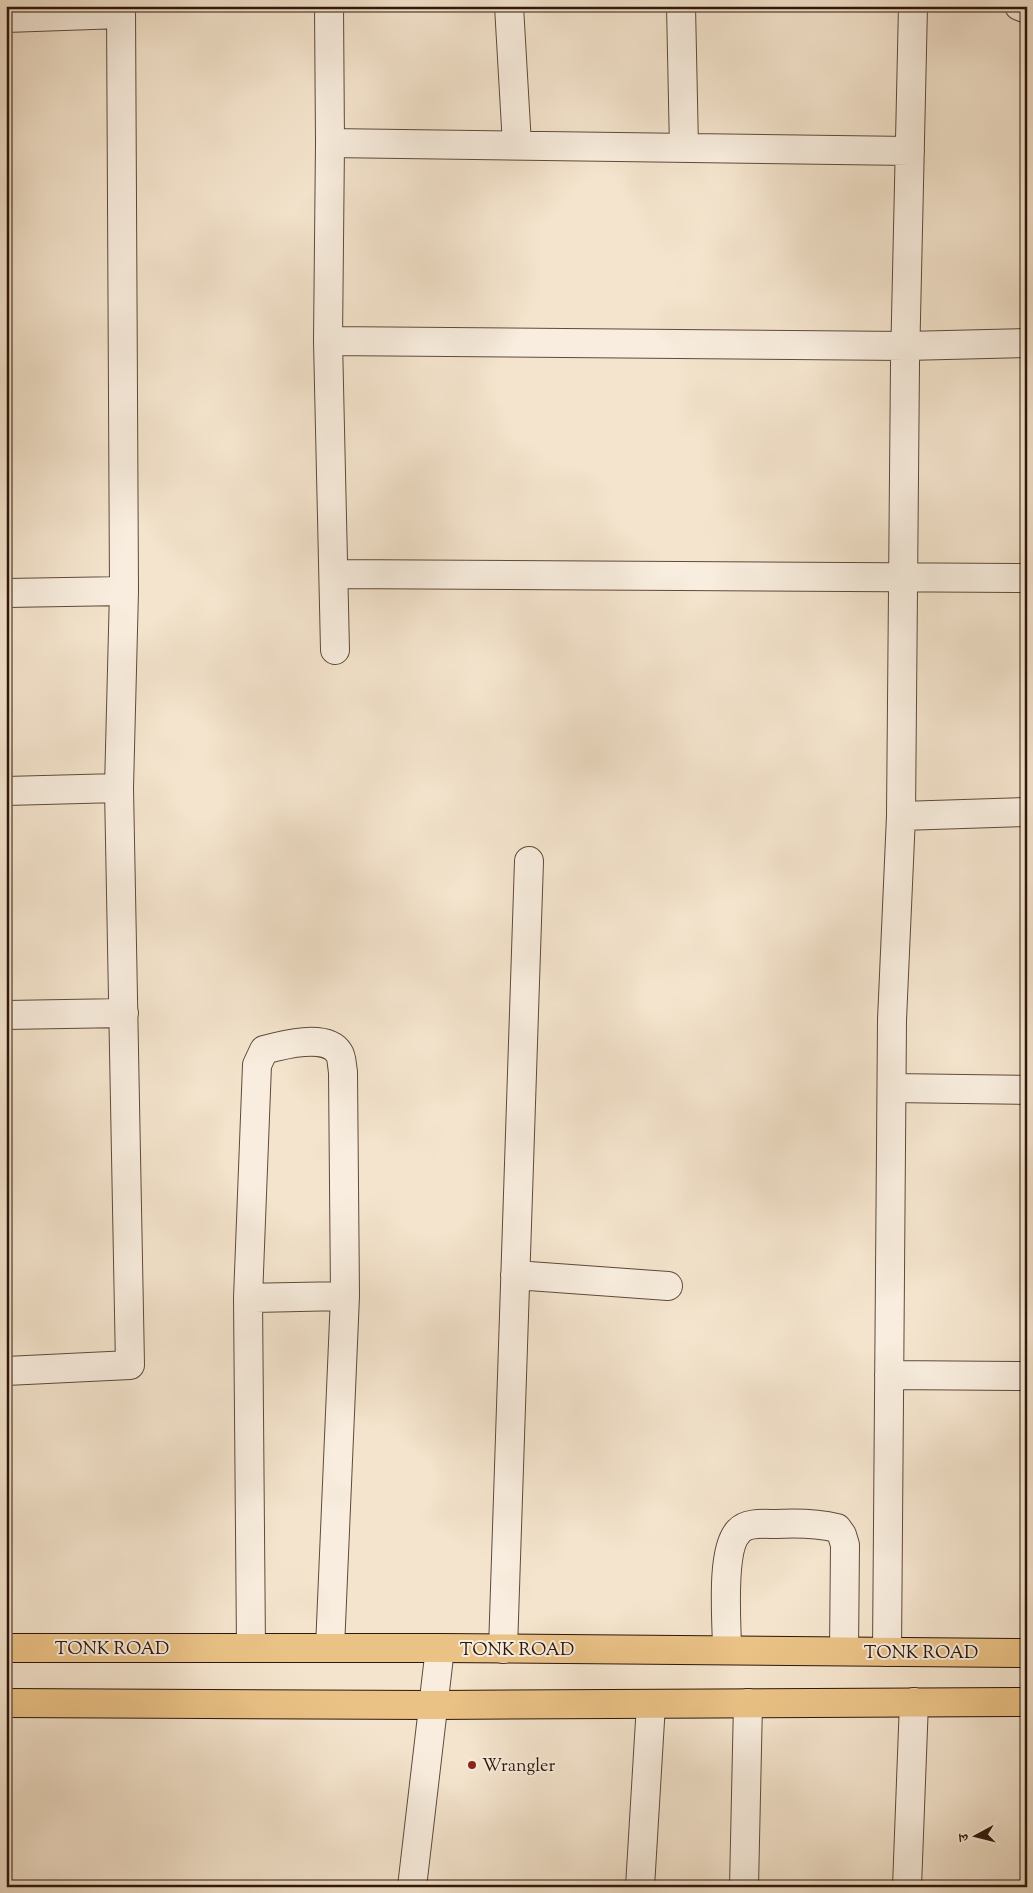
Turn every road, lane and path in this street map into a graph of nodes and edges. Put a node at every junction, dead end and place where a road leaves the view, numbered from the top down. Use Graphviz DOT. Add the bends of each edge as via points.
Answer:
graph roads {
  1 [pos="329,6"];
  2 [pos="509,6"];
  3 [pos="681,6"];
  4 [pos="913,6"];
  5 [pos="1020,6"];
  6 [pos="1027,9"];
  7 [pos="121,10"];
  8 [pos="6,18"];
  9 [pos="330,143"];
  10 [pos="517,145"];
  11 [pos="684,148"];
  12 [pos="910,151"];
  13 [pos="328,341"];
  14 [pos="1027,343"];
  15 [pos="906,346"];
  16 [pos="334,574"];
  17 [pos="904,576"];
  18 [pos="1027,578"];
  19 [pos="124,591"];
  20 [pos="6,593"];
  21 [pos="335,650"];
  22 [pos="120,788"];
  23 [pos="6,791"];
  24 [pos="1027,812"];
  25 [pos="901,816"];
  26 [pos="529,860"];
  27 [pos="124,1013"];
  28 [pos="6,1015"];
  29 [pos="892,1088"];
  30 [pos="1027,1090"];
  31 [pos="515,1276"];
  32 [pos="668,1286"];
  33 [pos="345,1296"];
  34 [pos="248,1298"];
  35 [pos="6,1371"];
  36 [pos="889,1376"];
  37 [pos="1027,1376"];
  38 [pos="6,1648"];
  39 [pos="251,1648"];
  40 [pos="330,1648"];
  41 [pos="440,1648"];
  42 [pos="503,1649"];
  43 [pos="728,1650"];
  44 [pos="844,1651"];
  45 [pos="887,1652"];
  46 [pos="1027,1652"];
  47 [pos="914,1702"];
  48 [pos="1027,1702"];
  49 [pos="6,1703"];
  50 [pos="748,1703"];
  51 [pos="433,1704"];
  52 [pos="650,1704"];
  53 [pos="412,1887"];
  54 [pos="640,1887"];
  55 [pos="744,1887"];
  56 [pos="907,1887"];
  1 -- 9 [label="street"];
  2 -- 10 [label="street"];
  3 -- 11 [label="street"];
  4 -- 12 [label="street"];
  5 -- 6 [label="street"];
  7 -- 8 [label="street"];
  7 -- 19 [label="street"];
  9 -- 10 [label="street"];
  9 -- 13 [label="street"];
  10 -- 11 [label="street"];
  11 -- 12 [label="street"];
  12 -- 15 [label="street"];
  13 -- 15 [label="street"];
  13 -- 16 [label="street"];
  14 -- 15 [label="street"];
  15 -- 17 [label="street"];
  16 -- 17 [label="street"];
  16 -- 21 [label="street"];
  17 -- 18 [label="street"];
  17 -- 25 [label="street"];
  19 -- 20 [label="street"];
  19 -- 22 [label="street"];
  22 -- 23 [label="street"];
  22 -- 27 [label="street"];
  24 -- 25 [label="street"];
  25 -- 29 [label="street"];
  26 -- 31 [label="street"];
  27 -- 28 [label="street"];
  27 -- 35 [label="street" via="130,1366"];
  29 -- 30 [label="street"];
  29 -- 36 [label="street"];
  31 -- 32 [label="street"];
  31 -- 42 [label="street"];
  33 -- 34 [label="street"];
  33 -- 34 [label="street" via="343,1072 340,1053 330,1044 315,1041 264,1050 257,1065"];
  33 -- 40 [label="street"];
  34 -- 39 [label="street"];
  36 -- 37 [label="street"];
  36 -- 45 [label="street"];
  38 -- 39 [label="main road, TONK ROAD"];
  39 -- 40 [label="main road, TONK ROAD"];
  40 -- 41 [label="main road, TONK ROAD"];
  41 -- 42 [label="main road, TONK ROAD"];
  41 -- 51 [label="street"];
  42 -- 43 [label="main road, TONK ROAD"];
  43 -- 44 [label="main road, TONK ROAD"];
  43 -- 44 [label="street" via="727,1561 733,1538 740,1529 752,1525 792,1523 821,1524 837,1528 842,1534 845,1559"];
  44 -- 45 [label="main road, TONK ROAD"];
  45 -- 46 [label="main road, TONK ROAD"];
  47 -- 48 [label="main road"];
  47 -- 50 [label="main road"];
  47 -- 56 [label="street"];
  49 -- 51 [label="main road"];
  50 -- 52 [label="main road"];
  50 -- 55 [label="street"];
  51 -- 52 [label="main road"];
  51 -- 53 [label="street"];
  52 -- 54 [label="street"];
}
